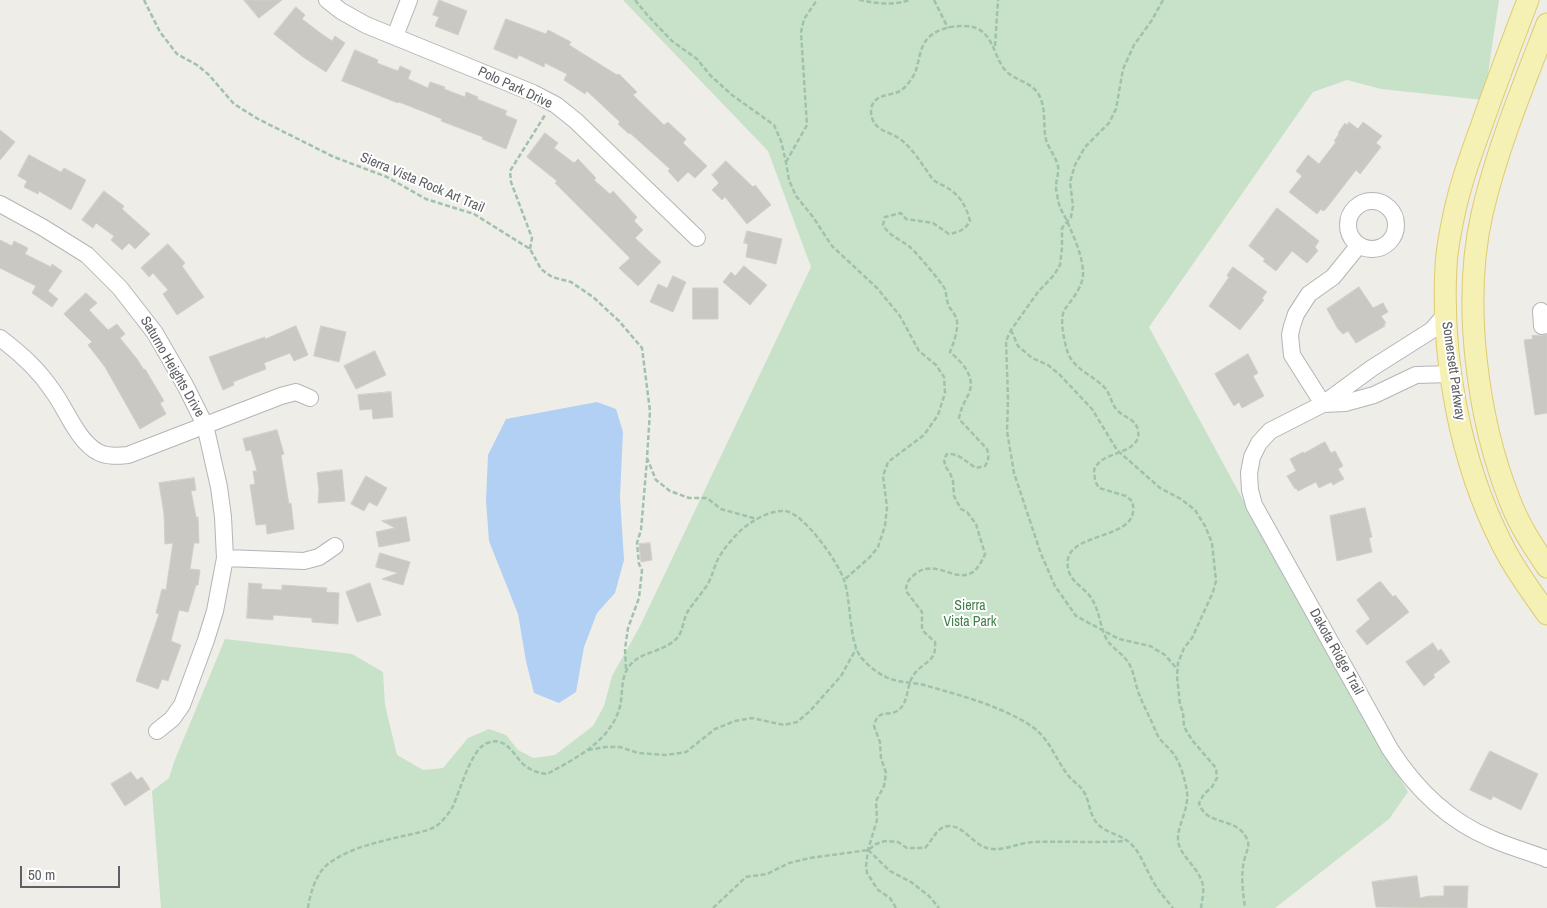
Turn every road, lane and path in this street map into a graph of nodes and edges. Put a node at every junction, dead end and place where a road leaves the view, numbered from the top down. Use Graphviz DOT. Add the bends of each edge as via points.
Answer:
graph roads {
  1 [pos="144,0"];
  2 [pos="327,0"];
  3 [pos="409,0"];
  4 [pos="634,0"];
  5 [pos="817,0"];
  6 [pos="859,0"];
  7 [pos="909,0"];
  8 [pos="934,0"];
  9 [pos="998,0"];
  10 [pos="1163,0"];
  11 [pos="1528,0"];
  12 [pos="1547,24"];
  13 [pos="948,28"];
  14 [pos="395,36"];
  15 [pos="995,48"];
  16 [pos="556,106"];
  17 [pos="786,162"];
  18 [pos="0,204"];
  19 [pos="1067,221"];
  20 [pos="697,238"];
  21 [pos="1359,244"];
  22 [pos="530,249"];
  23 [pos="1445,314"];
  24 [pos="1011,330"];
  25 [pos="0,338"];
  26 [pos="1451,374"];
  27 [pos="310,398"];
  28 [pos="1323,404"];
  29 [pos="206,425"];
  30 [pos="1120,452"];
  31 [pos="647,458"];
  32 [pos="757,519"];
  33 [pos="335,546"];
  34 [pos="225,558"];
  35 [pos="1547,567"];
  36 [pos="844,580"];
  37 [pos="1547,614"];
  38 [pos="1104,632"];
  39 [pos="856,649"];
  40 [pos="626,670"];
  41 [pos="1178,670"];
  42 [pos="909,682"];
  43 [pos="157,731"];
  44 [pos="587,751"];
  45 [pos="1126,840"];
  46 [pos="868,850"];
  47 [pos="1547,858"];
  48 [pos="308,908"];
  49 [pos="713,908"];
  50 [pos="896,908"];
  51 [pos="939,908"];
  52 [pos="1173,908"];
  53 [pos="1201,908"];
  54 [pos="1245,908"];
  1 -- 22 [label="path, Sierra Vista Rock Art Trail" via="160,32 177,54 209,75 234,104 334,157 387,177 426,199 474,214"];
  2 -- 14 [label="street, Polo Park Drive" via="366,25"];
  3 -- 14 [label="street"];
  4 -- 17 [label="path" via="672,41 697,59 710,76 774,126"];
  5 -- 17 [label="path" via="804,19 801,32 806,125"];
  6 -- 7 [label="path" via="873,3"];
  8 -- 13 [label="path"];
  9 -- 15 [label="path"];
  10 -- 19 [label="path" via="1134,45 1123,69 1116,109 1108,123 1085,147 1075,165 1070,182 1071,217"];
  11 -- 23 [label="main road, Somersett Parkway" via="1475,142 1455,209 1446,264"];
  12 -- 35 [label="main road, Somersett Parkway" via="1497,159 1487,196 1475,254 1472,302 1484,412 1496,462 1510,502"];
  13 -- 15 [label="path" via="968,26 976,29 991,40"];
  13 -- 42 [label="path" via="929,37 913,77 903,88 879,97 871,110 872,118 881,130 905,143 934,181 965,205 970,221 958,232 949,234 934,223 906,219 901,212 885,217 883,225 894,238 918,254 944,288 957,320 950,352 968,372 972,384 959,419 988,454 986,466 976,468 960,456 947,454 944,459 953,480 954,496 961,509 976,524 985,554 971,574 959,576 928,567 916,573 906,584 906,591 922,612 922,630 935,642 936,650"];
  14 -- 16 [label="street, Polo Park Drive" via="533,93"];
  15 -- 19 [label="path" via="1007,72 1030,85 1041,100 1047,142 1058,168 1055,189"];
  16 -- 20 [label="street, Polo Park Drive" via="576,121"];
  16 -- 22 [label="path" via="545,115 510,171 532,238"];
  17 -- 36 [label="path" via="796,196 832,246 883,295 900,316 919,351 936,365 944,377 945,394 938,415 924,435 888,462 883,476 887,508 885,526 878,547"];
  18 -- 29 [label="street, Saturno Heights Drive" via="87,255 120,288 155,333"];
  19 -- 24 [label="path" via="1062,228 1060,265"];
  19 -- 30 [label="path" via="1080,253 1083,273 1079,288 1064,310 1062,328 1066,348 1069,358 1108,391 1115,409 1134,422 1137,438"];
  21 -- 28 [label="street" via="1333,277 1309,294 1292,326 1292,355"];
  22 -- 31 [label="path, Sierra Vista Rock Art Trail" via="541,269 552,277 571,282 592,297 642,348 650,411"];
  23 -- 26 [label="main road, Somersett Parkway"];
  23 -- 28 [label="street, Dakota Ridge Trail" via="1432,330"];
  24 -- 30 [label="path" via="1018,346 1060,375 1092,408"];
  24 -- 38 [label="path" via="1006,341 1007,431 1014,473 1055,586 1076,616"];
  25 -- 29 [label="street" via="36,369 83,439 97,452 128,455"];
  26 -- 28 [label="street, Dakota Ridge Trail" via="1416,375 1374,395 1345,404"];
  26 -- 37 [label="main road, Somersett Parkway" via="1456,409 1489,516 1524,583"];
  27 -- 29 [label="street" via="296,392"];
  28 -- 47 [label="street, Dakota Ridge Trail" via="1270,431 1259,443 1249,473 1254,505 1390,748 1411,779 1438,806 1469,827 1492,839"];
  29 -- 34 [label="street, Saturno Heights Drive" via="219,487"];
  30 -- 38 [label="path" via="1098,464 1094,470 1095,481 1099,488 1132,501 1135,510 1132,517 1121,528 1079,544 1069,557 1068,566 1074,580 1094,601"];
  30 -- 41 [label="path" via="1160,488 1195,510 1212,544 1216,580 1213,592 1192,638 1184,648"];
  31 -- 32 [label="path, Sierra Vista Rock Art Trail" via="656,480 670,491 689,498 707,498 721,509"];
  31 -- 40 [label="path" via="637,544 642,570 639,598 628,628"];
  32 -- 36 [label="path" via="786,511 795,515 820,541"];
  32 -- 40 [label="path" via="723,551 707,585 688,612 678,637 664,648 637,658"];
  33 -- 34 [label="street" via="319,557 304,561"];
  34 -- 43 [label="street, Saturno Heights Drive" via="211,625 182,705"];
  36 -- 39 [label="path"];
  38 -- 41 [label="path" via="1150,646"];
  38 -- 53 [label="path" via="1130,665 1157,734 1173,753 1184,778 1186,806 1178,838 1180,848 1192,862 1203,884"];
  39 -- 42 [label="path" via="866,663 886,677"];
  39 -- 44 [label="path" via="841,676 797,722 784,726 752,718 735,721 715,729 686,752 666,756 620,747"];
  40 -- 44 [label="path" via="618,711 602,737"];
  41 -- 54 [label="path" via="1184,727 1216,768 1217,778 1199,803 1202,811 1208,817 1238,827 1249,846 1242,869"];
  42 -- 45 [label="path" via="1001,709 1027,723 1047,740 1059,763 1084,791 1095,821 1108,832"];
  42 -- 46 [label="path" via="899,710 882,714 875,722 874,731 880,742 886,773 876,802 877,820"];
  44 -- 48 [label="path" via="547,774 531,770 505,743 483,745 465,773 452,808 438,824 426,831 352,851 327,864 318,876"];
  45 -- 46 [label="path" via="1031,842 990,849 978,846 959,829 949,826 940,829 925,848 907,848 898,842 885,841"];
  45 -- 52 [label="path" via="1132,844 1159,891"];
  46 -- 49 [label="path" via="810,858 789,863 767,874 746,877"];
  46 -- 50 [label="path" via="867,873"];
  46 -- 51 [label="path" via="890,872 911,882"];
}
